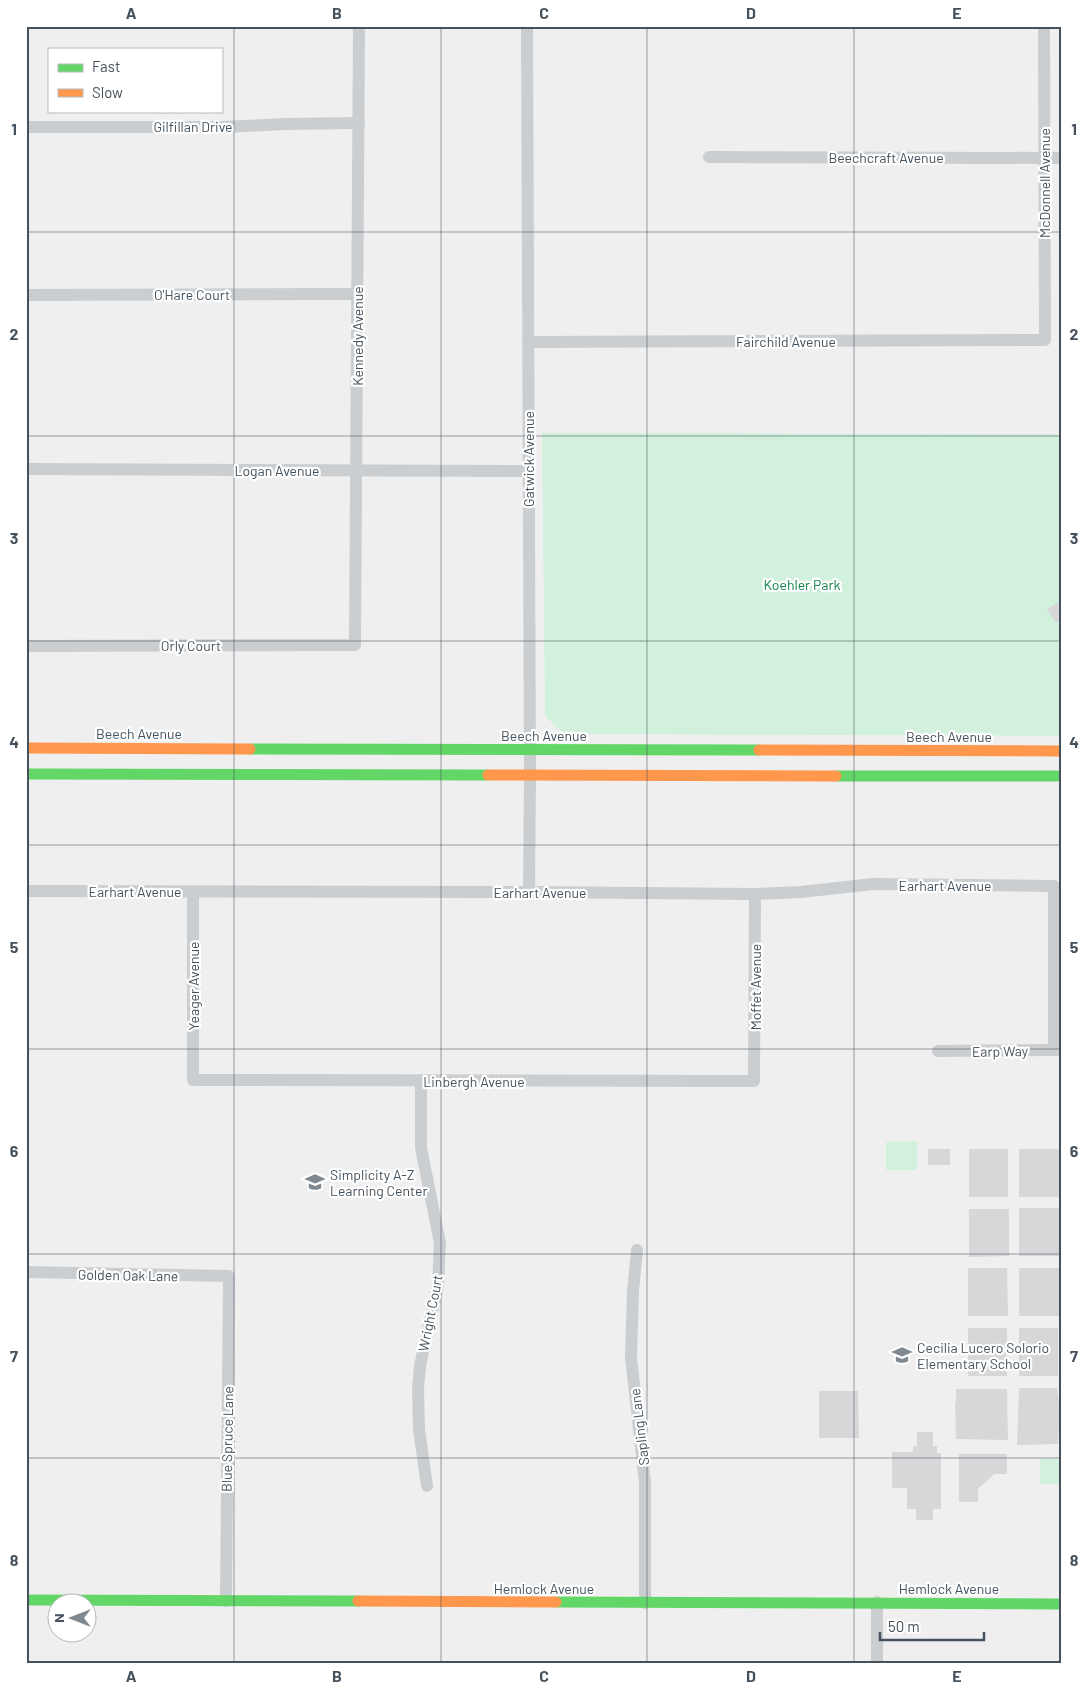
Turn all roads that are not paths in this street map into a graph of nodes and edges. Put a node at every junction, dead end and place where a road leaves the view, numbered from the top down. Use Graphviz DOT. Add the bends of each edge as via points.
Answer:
graph roads {
  1 [pos="359,26"];
  2 [pos="527,26"];
  3 [pos="1044,26"];
  4 [pos="359,123"];
  5 [pos="26,127"];
  6 [pos="710,157"];
  7 [pos="1044,158"];
  8 [pos="1062,158"];
  9 [pos="357,294"];
  10 [pos="26,295"];
  11 [pos="1045,340"];
  12 [pos="528,342"];
  13 [pos="26,469"];
  14 [pos="357,470"];
  15 [pos="528,471"];
  16 [pos="356,645"];
  17 [pos="26,646"];
  18 [pos="26,748"];
  19 [pos="529,750"];
  20 [pos="1062,751"];
  21 [pos="26,774"];
  22 [pos="530,775"];
  23 [pos="1062,776"];
  24 [pos="26,891"];
  25 [pos="193,891"];
  26 [pos="528,892"];
  27 [pos="755,894"];
  28 [pos="1058,1050"];
  29 [pos="938,1051"];
  30 [pos="193,1080"];
  31 [pos="421,1081"];
  32 [pos="754,1081"];
  33 [pos="637,1250"];
  34 [pos="26,1272"];
  35 [pos="229,1276"];
  36 [pos="427,1486"];
  37 [pos="26,1600"];
  38 [pos="226,1601"];
  39 [pos="877,1602"];
  40 [pos="646,1603"];
  41 [pos="1062,1604"];
  42 [pos="877,1664"];
  1 -- 4 [label="street, Kennedy Avenue"];
  2 -- 12 [label="street, Gatwick Avenue"];
  3 -- 7 [label="street, McDonnell Avenue"];
  4 -- 5 [label="street, Gilfillan Drive"];
  4 -- 9 [label="street, Kennedy Avenue"];
  6 -- 7 [label="street, Beechcraft Avenue"];
  7 -- 8 [label="street, Beechcraft Avenue"];
  7 -- 11 [label="street, McDonnell Avenue"];
  9 -- 10 [label="street, O'Hare Court"];
  9 -- 14 [label="street, Kennedy Avenue"];
  11 -- 12 [label="street, Fairchild Avenue"];
  12 -- 15 [label="street, Gatwick Avenue"];
  13 -- 14 [label="street, Logan Avenue"];
  14 -- 15 [label="street, Logan Avenue"];
  14 -- 16 [label="street, Kennedy Avenue"];
  15 -- 19 [label="street, Gatwick Avenue"];
  16 -- 17 [label="street, Orly Court"];
  18 -- 19 [label="main road, Beech Avenue"];
  19 -- 20 [label="main road, Beech Avenue"];
  19 -- 22 [label="street, Gatwick Avenue"];
  21 -- 22 [label="main road"];
  22 -- 23 [label="main road"];
  22 -- 26 [label="street, Gatwick Avenue"];
  24 -- 25 [label="street, Earhart Avenue"];
  25 -- 26 [label="street, Earhart Avenue"];
  25 -- 30 [label="street, Yeager Avenue"];
  26 -- 27 [label="street, Earhart Avenue"];
  27 -- 28 [label="street, Earhart Avenue" via="873,884 1054,886"];
  27 -- 32 [label="street, Moffet Avenue"];
  28 -- 29 [label="street, Earp Way"];
  30 -- 31 [label="street, Linbergh Avenue"];
  31 -- 32 [label="street, Linbergh Avenue"];
  31 -- 36 [label="street, Wright Court" via="421,1148 440,1243 438,1285 418,1389 419,1429"];
  33 -- 40 [label="street, Sapling Lane" via="631,1357 646,1483"];
  34 -- 35 [label="street, Golden Oak Lane"];
  35 -- 38 [label="street, Blue Spruce Lane"];
  37 -- 38 [label="main road, Hemlock Avenue"];
  38 -- 40 [label="main road, Hemlock Avenue"];
  39 -- 40 [label="main road, Hemlock Avenue"];
  39 -- 41 [label="main road, Hemlock Avenue"];
  39 -- 42 [label="street"];
}
